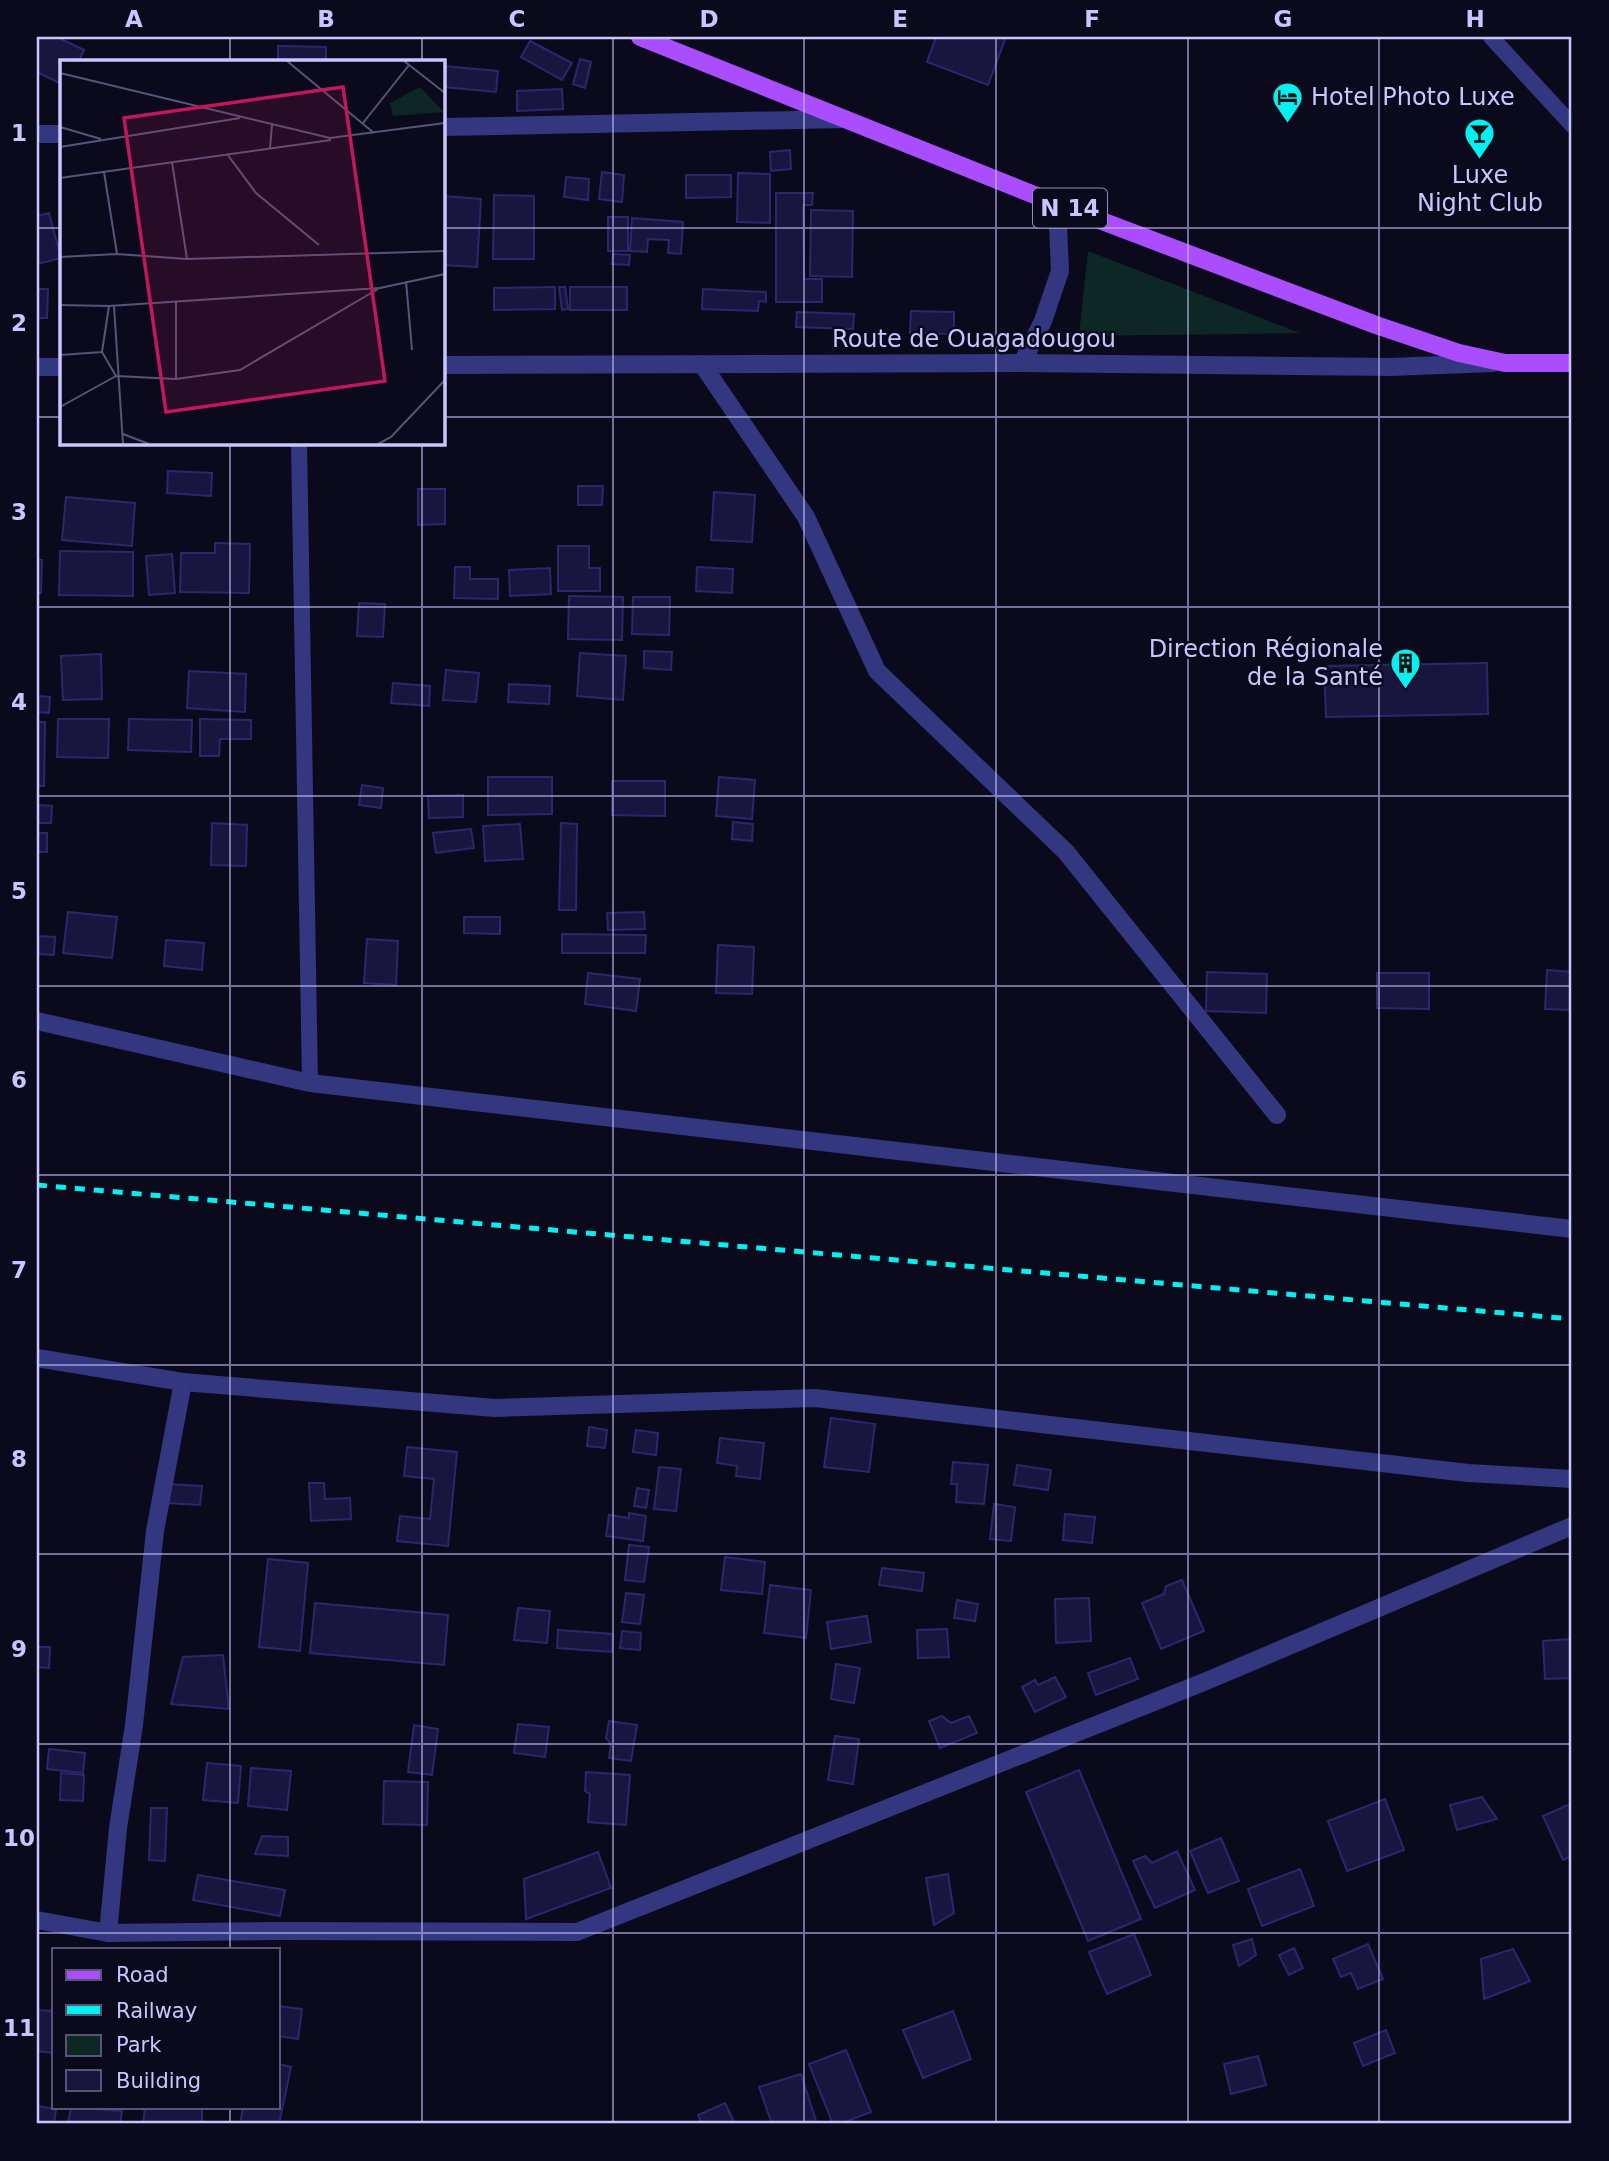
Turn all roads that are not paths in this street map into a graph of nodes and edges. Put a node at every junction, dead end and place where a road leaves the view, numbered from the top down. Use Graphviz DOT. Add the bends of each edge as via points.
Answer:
graph roads {
  1 [pos="640,37"];
  2 [pos="1491,37"];
  3 [pos="846,119"];
  4 [pos="1572,125"];
  5 [pos="444,127"];
  6 [pos="37,134"];
  7 [pos="60,134"];
  8 [pos="1057,204"];
  9 [pos="1022,363"];
  10 [pos="1505,363"];
  11 [pos="1572,363"];
  12 [pos="702,364"];
  13 [pos="444,365"];
  14 [pos="37,367"];
  15 [pos="60,367"];
  16 [pos="299,444"];
  17 [pos="37,1021"];
  18 [pos="310,1083"];
  19 [pos="1277,1115"];
  20 [pos="1572,1229"];
  21 [pos="37,1358"];
  22 [pos="183,1382"];
  23 [pos="1572,1479"];
  24 [pos="1572,1527"];
  25 [pos="37,1920"];
  26 [pos="108,1933"];
  1 -- 3 [label="main road, N 14"];
  2 -- 4 [label="lane"];
  3 -- 5 [label="street"];
  3 -- 8 [label="main road, N 14"];
  6 -- 7 [label="street"];
  8 -- 9 [label="street" via="1059,271 1043,321"];
  8 -- 10 [label="main road, N 14" via="1376,325"];
  9 -- 10 [label="street, Route de Ouagadougou" via="1376,367"];
  9 -- 12 [label="street, Route de Ouagadougou"];
  10 -- 11 [label="main road, N 14"];
  12 -- 13 [label="street, Route de Ouagadougou"];
  12 -- 19 [label="street" via="806,517 877,671 1066,852"];
  14 -- 15 [label="street"];
  16 -- 18 [label="lane"];
  17 -- 18 [label="street"];
  18 -- 20 [label="street"];
  21 -- 22 [label="street"];
  22 -- 23 [label="street" via="495,1408 815,1398 1468,1473"];
  22 -- 26 [label="street" via="155,1531"];
  24 -- 26 [label="street" via="1204,1682 577,1932"];
  25 -- 26 [label="street"];
}
